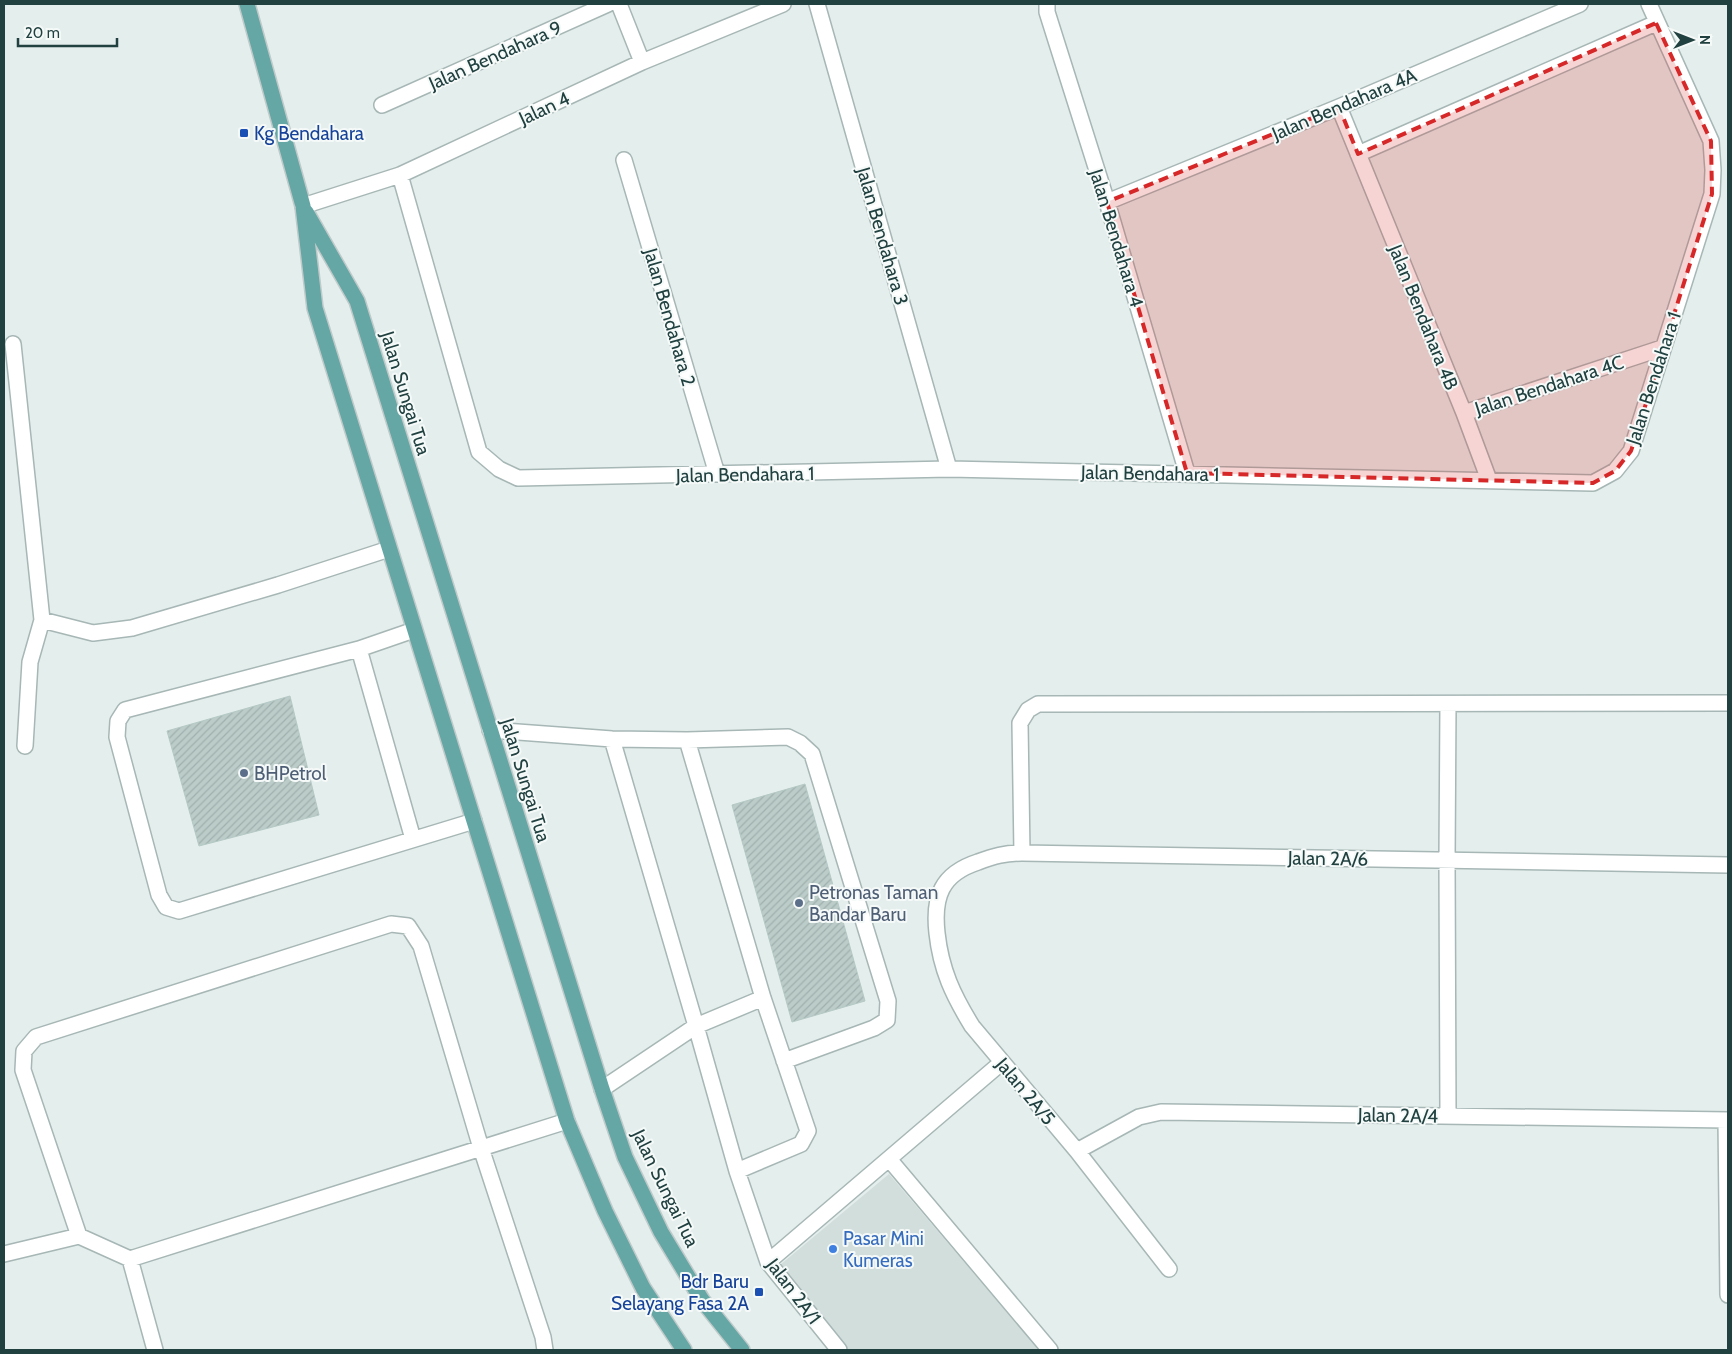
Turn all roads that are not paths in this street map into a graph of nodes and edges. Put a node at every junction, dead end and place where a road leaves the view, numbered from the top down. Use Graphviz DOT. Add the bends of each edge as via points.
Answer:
graph roads {
  1 [pos="247,4"];
  2 [pos="608,4"];
  3 [pos="619,4"];
  4 [pos="783,4"];
  5 [pos="817,4"];
  6 [pos="1047,4"];
  7 [pos="1580,4"];
  8 [pos="1649,4"];
  9 [pos="1656,23"];
  10 [pos="642,62"];
  11 [pos="382,105"];
  12 [pos="1339,108"];
  13 [pos="1358,154"];
  14 [pos="624,160"];
  15 [pos="400,175"];
  16 [pos="1107,202"];
  17 [pos="302,206"];
  18 [pos="14,344"];
  19 [pos="1662,348"];
  20 [pos="1464,413"];
  21 [pos="948,469"];
  22 [pos="1187,473"];
  23 [pos="716,474"];
  24 [pos="1489,480"];
  25 [pos="390,549"];
  26 [pos="42,620"];
  27 [pos="414,630"];
  28 [pos="359,649"];
  29 [pos="1728,703"];
  30 [pos="1448,704"];
  31 [pos="490,730"];
  32 [pos="612,739"];
  33 [pos="687,740"];
  34 [pos="25,746"];
  35 [pos="474,821"];
  36 [pos="413,839"];
  37 [pos="1022,853"];
  38 [pos="1447,860"];
  39 [pos="1728,864"];
  40 [pos="940,890"];
  41 [pos="763,998"];
  42 [pos="696,1026"];
  43 [pos="784,1061"];
  44 [pos="1001,1063"];
  45 [pos="602,1089"];
  46 [pos="1448,1116"];
  47 [pos="1727,1120"];
  48 [pos="566,1121"];
  49 [pos="481,1148"];
  50 [pos="1077,1151"];
  51 [pos="889,1159"];
  52 [pos="737,1171"];
  53 [pos="79,1236"];
  54 [pos="4,1254"];
  55 [pos="130,1259"];
  56 [pos="768,1262"];
  57 [pos="1169,1269"];
  58 [pos="1728,1296"];
  59 [pos="155,1350"];
  60 [pos="545,1350"];
  61 [pos="684,1350"];
  62 [pos="742,1350"];
  63 [pos="840,1350"];
  64 [pos="1050,1350"];
  1 -- 17 [label="main road, Jalan Sungai Tua"];
  2 -- 11 [label="street, Jalan Bendahara 9"];
  3 -- 10 [label="street"];
  4 -- 10 [label="street, Jalan 4"];
  5 -- 21 [label="street, Jalan Bendahara 3"];
  6 -- 16 [label="street, Jalan Bendahara 4"];
  7 -- 12 [label="street, Jalan Bendahara 4A"];
  8 -- 9 [label="street, Jalan Bendahara 1"];
  9 -- 13 [label="street"];
  9 -- 19 [label="street, Jalan Bendahara 1" via="1711,141 1713,170 1712,194"];
  10 -- 15 [label="street, Jalan 4"];
  12 -- 13 [label="street, Jalan Bendahara 4B"];
  12 -- 16 [label="street, Jalan Bendahara 4A"];
  13 -- 20 [label="street, Jalan Bendahara 4B"];
  14 -- 23 [label="street, Jalan Bendahara 2"];
  15 -- 17 [label="street, Jalan 4"];
  15 -- 23 [label="street, Jalan Bendahara 1" via="479,452 499,469 518,478"];
  16 -- 22 [label="street, Jalan Bendahara 4"];
  17 -- 25 [label="main road, Jalan Sungai Tua" via="315,308"];
  17 -- 31 [label="main road, Jalan Sungai Tua" via="357,301"];
  18 -- 26 [label="street"];
  19 -- 20 [label="street, Jalan Bendahara 4C"];
  19 -- 24 [label="street, Jalan Bendahara 1" via="1631,451 1615,471 1593,483"];
  20 -- 24 [label="street, Jalan Bendahara 4B"];
  21 -- 22 [label="street, Jalan Bendahara 1"];
  21 -- 23 [label="street, Jalan Bendahara 1"];
  22 -- 24 [label="street, Jalan Bendahara 1"];
  25 -- 26 [label="street" via="132,628 93,633"];
  25 -- 27 [label="main road, Jalan Sungai Tua"];
  26 -- 34 [label="street" via="30,662"];
  27 -- 28 [label="street"];
  27 -- 35 [label="main road, Jalan Sungai Tua"];
  28 -- 36 [label="street"];
  28 -- 36 [label="street" via="125,710 118,721 117,737 158,896 166,907 179,911"];
  29 -- 30 [label="street"];
  30 -- 37 [label="street" via="1038,704 1028,710 1020,723"];
  30 -- 38 [label="street"];
  31 -- 32 [label="street"];
  31 -- 45 [label="main road, Jalan Sungai Tua"];
  32 -- 33 [label="street"];
  32 -- 42 [label="street, Jalan 2A/1"];
  33 -- 41 [label="street"];
  33 -- 43 [label="street" via="788,737 812,754 888,1001 887,1020 874,1028"];
  35 -- 36 [label="street"];
  35 -- 48 [label="main road, Jalan Sungai Tua"];
  37 -- 38 [label="street, Jalan 2A/6"];
  37 -- 40 [label="street, Jalan 2A/6" via="1002,853 966,866 952,874"];
  38 -- 39 [label="street, Jalan 2A/6"];
  38 -- 46 [label="street"];
  40 -- 44 [label="street, Jalan 2A/5" via="936,923 946,977 972,1026"];
  41 -- 42 [label="street"];
  41 -- 43 [label="street"];
  42 -- 45 [label="street"];
  42 -- 52 [label="street, Jalan 2A/1"];
  43 -- 52 [label="street" via="808,1131 801,1144"];
  44 -- 50 [label="street, Jalan 2A/5"];
  44 -- 51 [label="street"];
  45 -- 62 [label="main road, Jalan Sungai Tua" via="625,1156 660,1232 702,1300"];
  46 -- 47 [label="street, Jalan 2A/4"];
  46 -- 50 [label="street, Jalan 2A/4" via="1162,1112 1139,1117"];
  47 -- 58 [label="street"];
  48 -- 49 [label="street"];
  48 -- 61 [label="main road, Jalan Sungai Tua" via="643,1288"];
  49 -- 53 [label="street" via="421,946 408,926 390,924 36,1038 24,1051 23,1070"];
  49 -- 55 [label="street"];
  49 -- 60 [label="street"];
  50 -- 57 [label="street, Jalan 2A/5"];
  51 -- 56 [label="street"];
  51 -- 64 [label="street"];
  52 -- 56 [label="street, Jalan 2A/1"];
  53 -- 54 [label="street"];
  53 -- 55 [label="street"];
  55 -- 59 [label="street"];
  56 -- 63 [label="street, Jalan 2A/1"];
}
